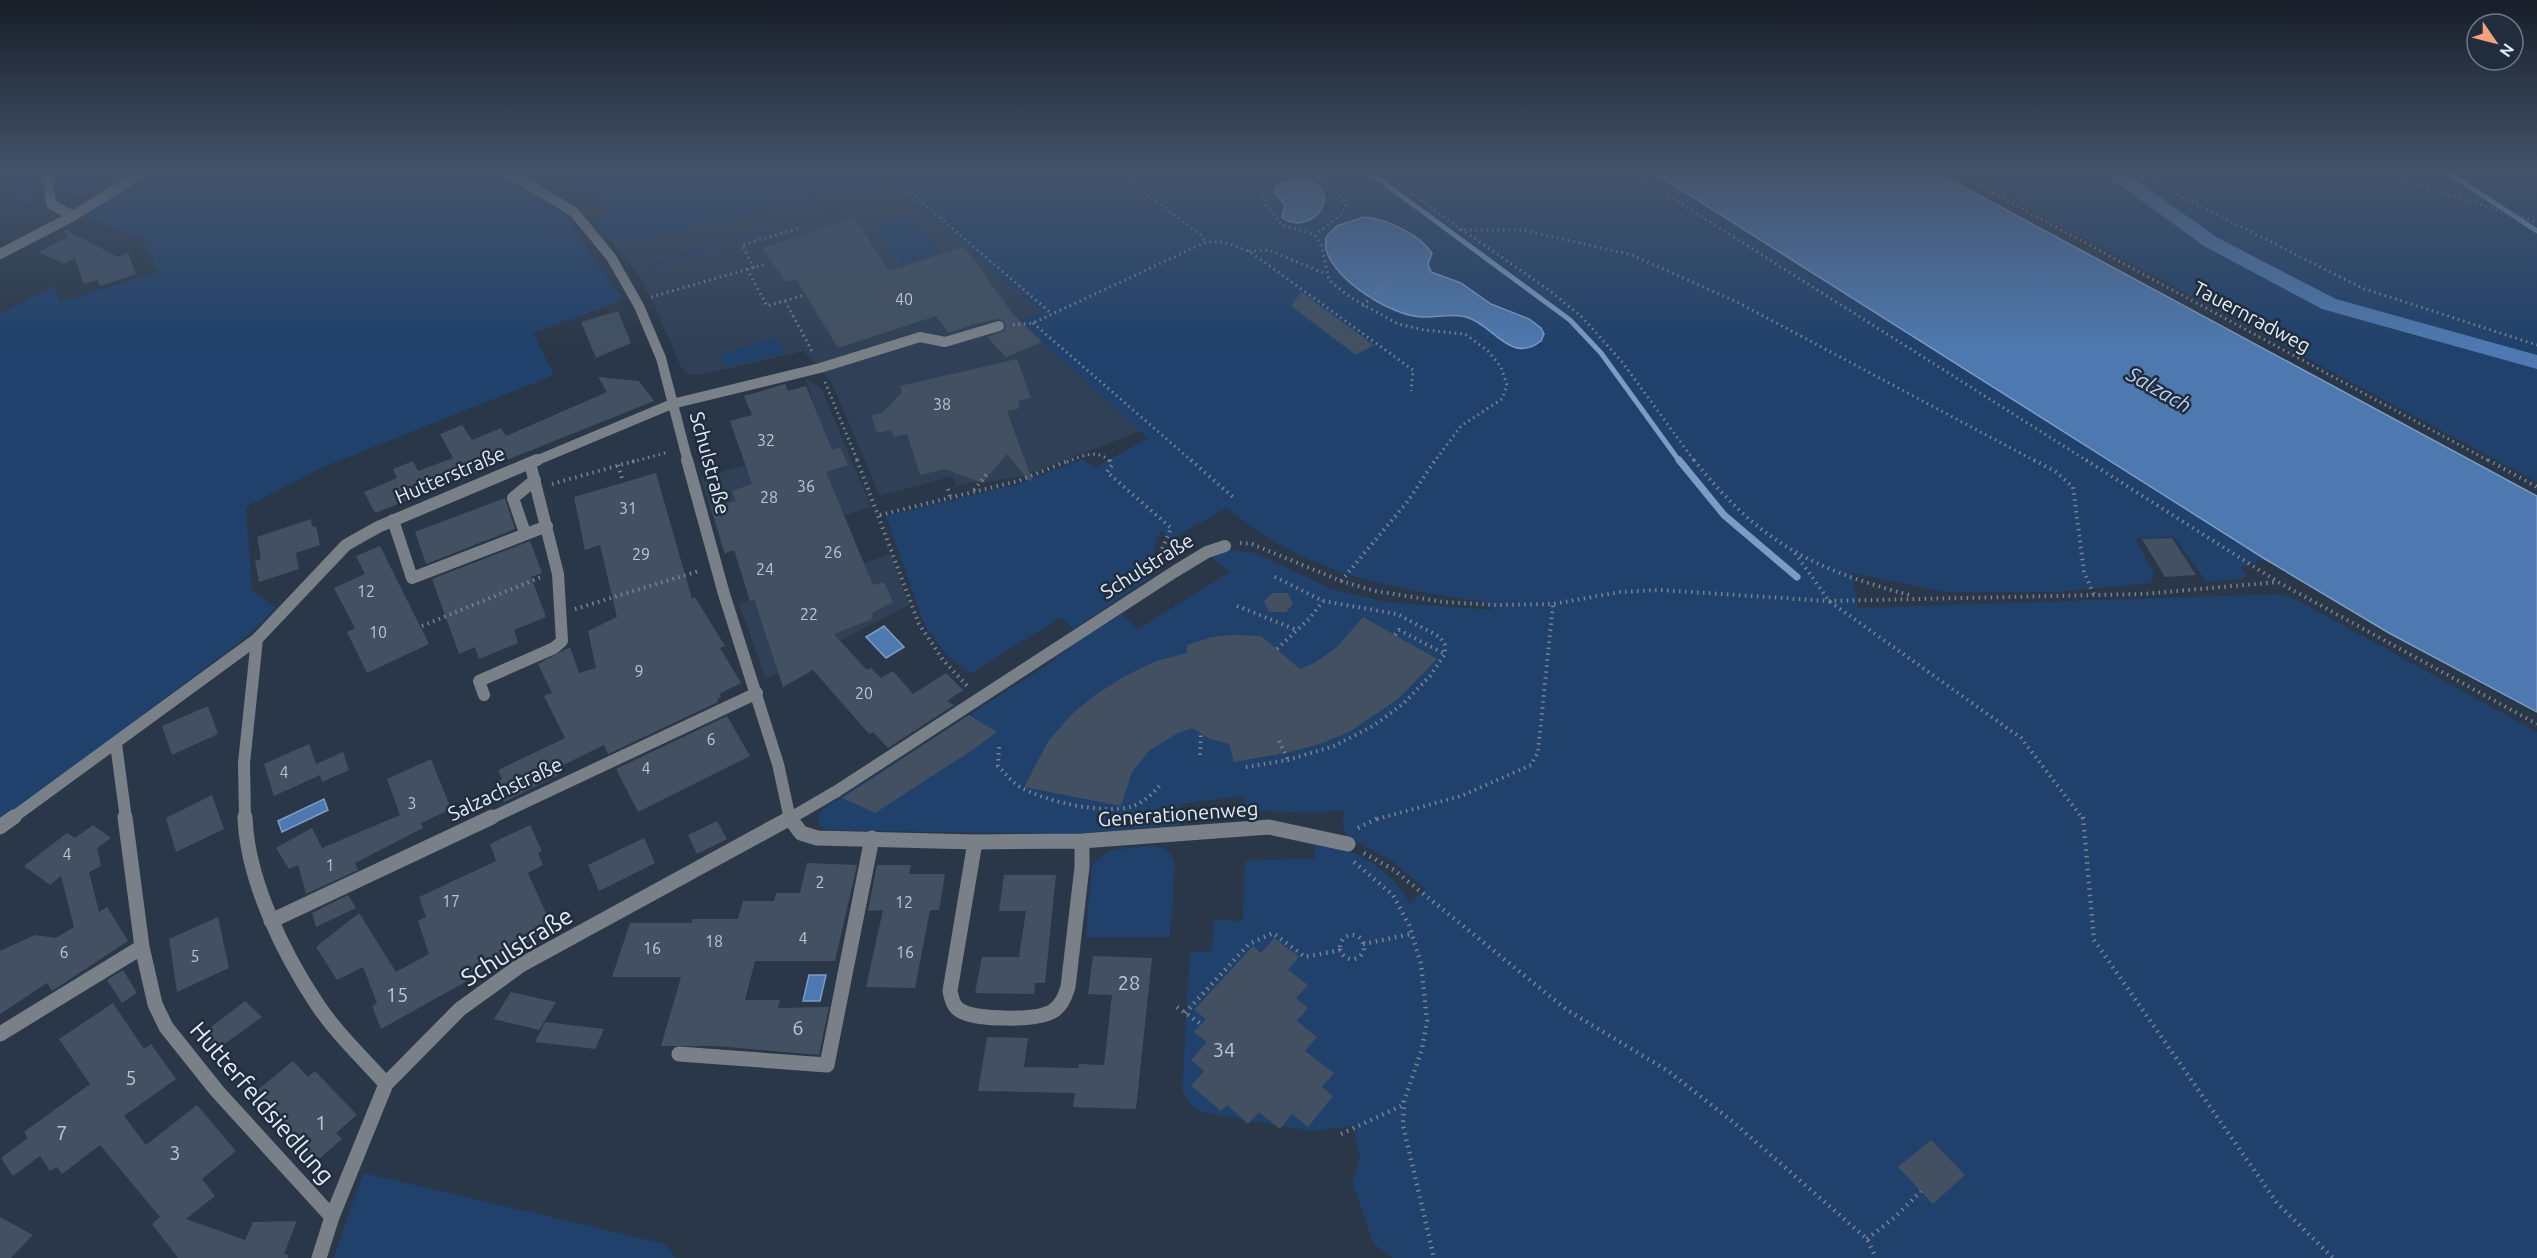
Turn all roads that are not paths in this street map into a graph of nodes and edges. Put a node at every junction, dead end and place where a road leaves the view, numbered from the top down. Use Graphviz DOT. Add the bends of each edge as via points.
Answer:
graph roads {
  1 [pos="45,231"];
  2 [pos="590,231"];
  3 [pos="0,254"];
  4 [pos="999,326"];
  5 [pos="672,404"];
  6 [pos="530,463"];
  7 [pos="535,480"];
  8 [pos="393,520"];
  9 [pos="547,526"];
  10 [pos="523,527"];
  11 [pos="1225,546"];
  12 [pos="257,639"];
  13 [pos="757,693"];
  14 [pos="484,695"];
  15 [pos="116,744"];
  16 [pos="789,817"];
  17 [pos="0,827"];
  18 [pos="873,838"];
  19 [pos="1082,841"];
  20 [pos="975,842"];
  21 [pos="1348,844"];
  22 [pos="271,921"];
  23 [pos="142,947"];
  24 [pos="0,1034"];
  25 [pos="679,1054"];
  26 [pos="386,1083"];
  27 [pos="332,1217"];
  28 [pos="319,1258"];
  1 -- 3 [label="street"];
  2 -- 5 [label="street, Schulstraße" via="616,265 635,302 661,360"];
  4 -- 5 [label="street, Hutterstraße" via="945,342 920,337 820,368"];
  5 -- 6 [label="street, Hutterstraße"];
  5 -- 13 [label="street, Schulstraße" via="716,565"];
  6 -- 7 [label="street"];
  6 -- 8 [label="street, Hutterstraße"];
  7 -- 9 [label="street"];
  7 -- 10 [label="street" via="513,498"];
  8 -- 9 [label="street" via="412,578"];
  8 -- 12 [label="street, Hutterstraße" via="346,545"];
  9 -- 14 [label="street" via="563,613 562,641 479,681"];
  11 -- 16 [label="street, Schulstraße" via="1174,572 837,791"];
  12 -- 15 [label="street, Hutterstraße"];
  12 -- 22 [label="street" via="244,763 246,840"];
  13 -- 16 [label="street, Schulstraße"];
  13 -- 22 [label="street, Salzachstraße"];
  15 -- 17 [label="street, Hutterstraße"];
  15 -- 23 [label="street, Hutterfeldsiedlung"];
  16 -- 18 [label="street, Generationenweg" via="801,833 817,838"];
  16 -- 26 [label="street, Schulstraße" via="521,965 460,1009"];
  18 -- 20 [label="street, Generationenweg"];
  18 -- 25 [label="street" via="827,1065"];
  19 -- 20 [label="street, Generationenweg"];
  19 -- 20 [label="street, Generationenweg" via="1068,987 1062,1002 1040,1016 973,1015 959,1010 952,1002 950,991"];
  19 -- 21 [label="street, Generationenweg" via="1269,827"];
  22 -- 26 [label="street" via="317,1005"];
  23 -- 24 [label="street"];
  23 -- 27 [label="street, Hutterfeldsiedlung" via="155,1004 166,1028 217,1091"];
  26 -- 27 [label="street, Schulstraße"];
  27 -- 28 [label="street, Schulstraße"];
}
